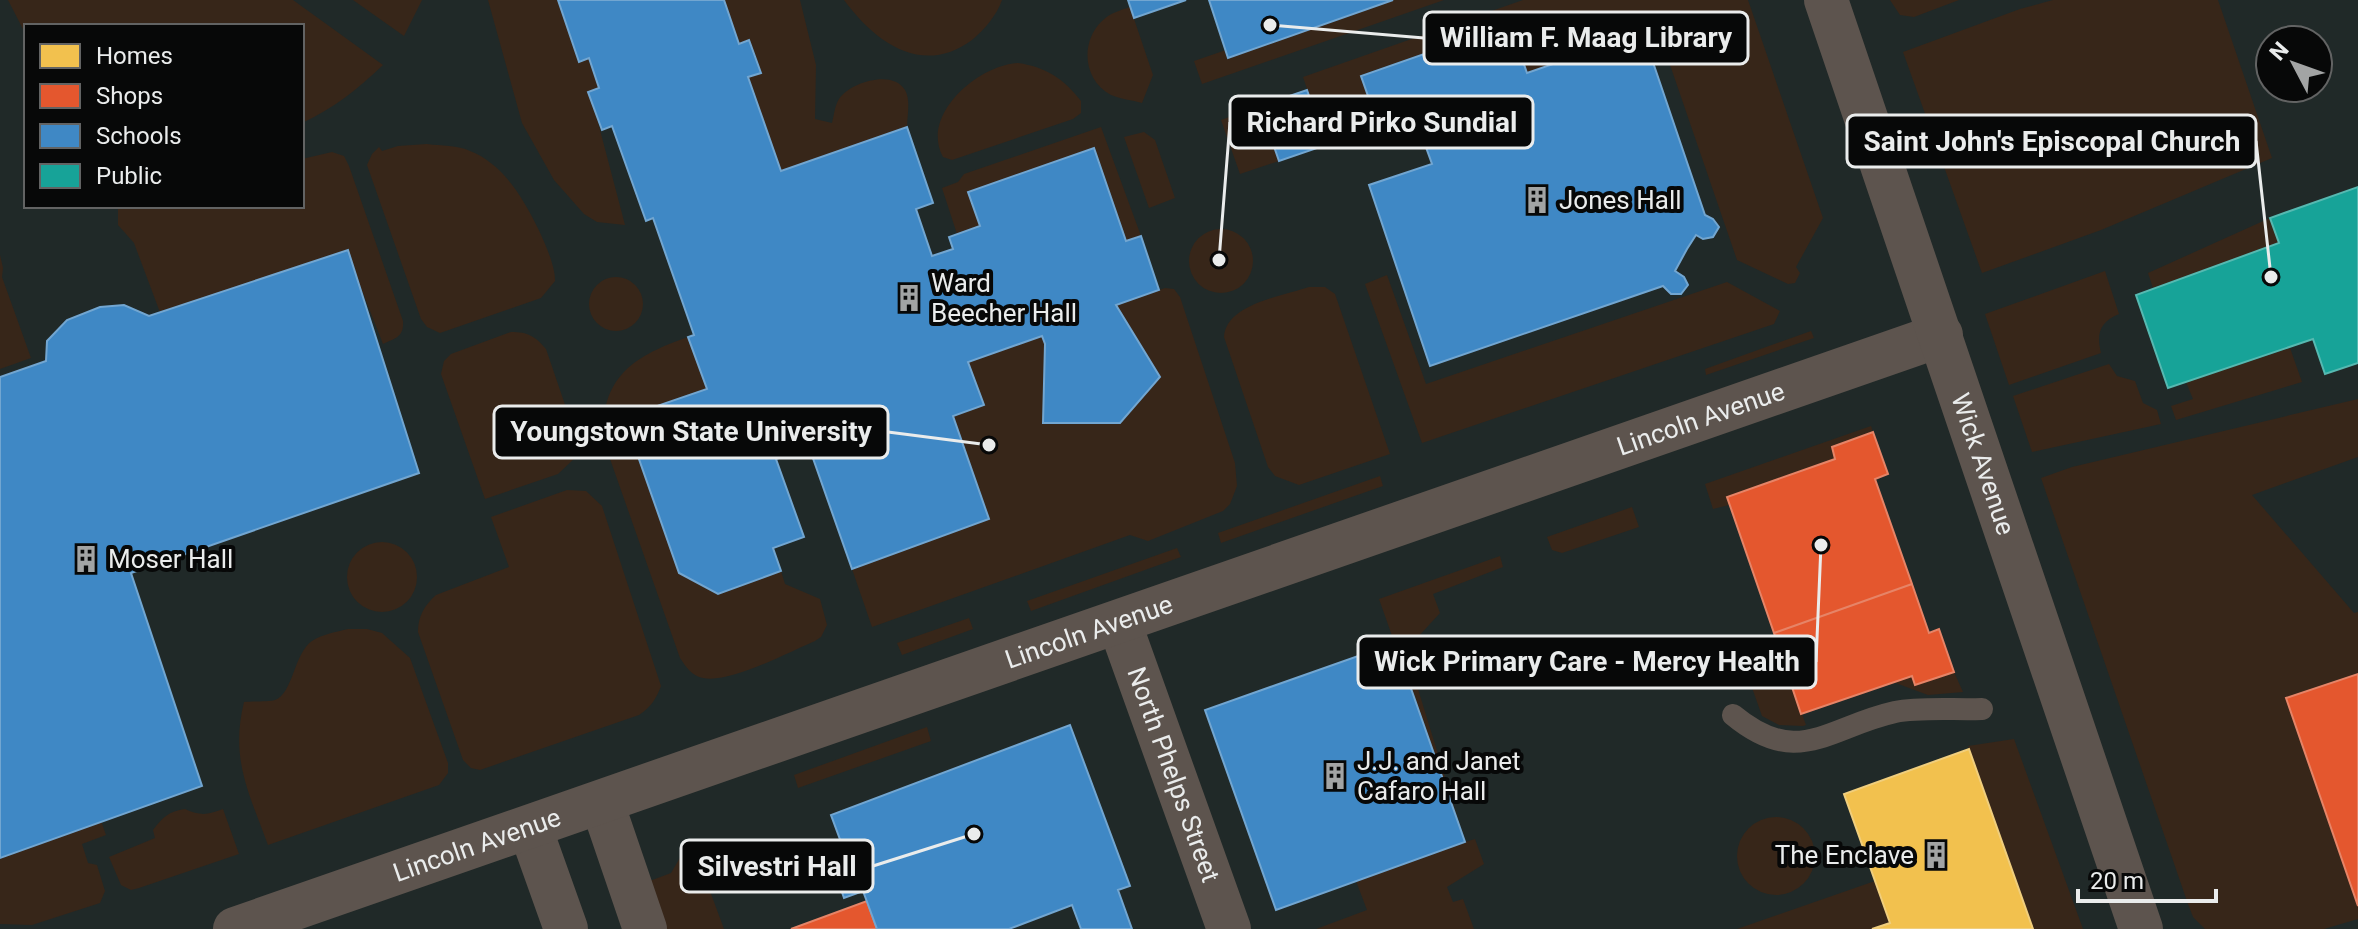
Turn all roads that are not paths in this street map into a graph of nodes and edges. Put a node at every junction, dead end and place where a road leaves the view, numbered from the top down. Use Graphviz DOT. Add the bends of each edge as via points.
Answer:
graph roads {
  1 [pos="1826,0"];
  2 [pos="1941,335"];
  3 [pos="1119,622"];
  4 [pos="1982,709"];
  5 [pos="1733,715"];
  6 [pos="602,803"];
  7 [pos="530,828"];
  8 [pos="235,929"];
  9 [pos="566,929"];
  10 [pos="645,929"];
  11 [pos="1229,929"];
  12 [pos="2141,929"];
  1 -- 2 [label="street, Wick Avenue"];
  2 -- 3 [label="street, Lincoln Avenue"];
  2 -- 12 [label="street, Wick Avenue"];
  3 -- 6 [label="street, Lincoln Avenue"];
  3 -- 11 [label="street, North Phelps Street"];
  4 -- 5 [label="lane" via="1896,712 1820,739 1796,742 1771,740"];
  6 -- 7 [label="street, Lincoln Avenue"];
  6 -- 10 [label="street"];
  7 -- 8 [label="street, Lincoln Avenue"];
  7 -- 9 [label="street"];
}
